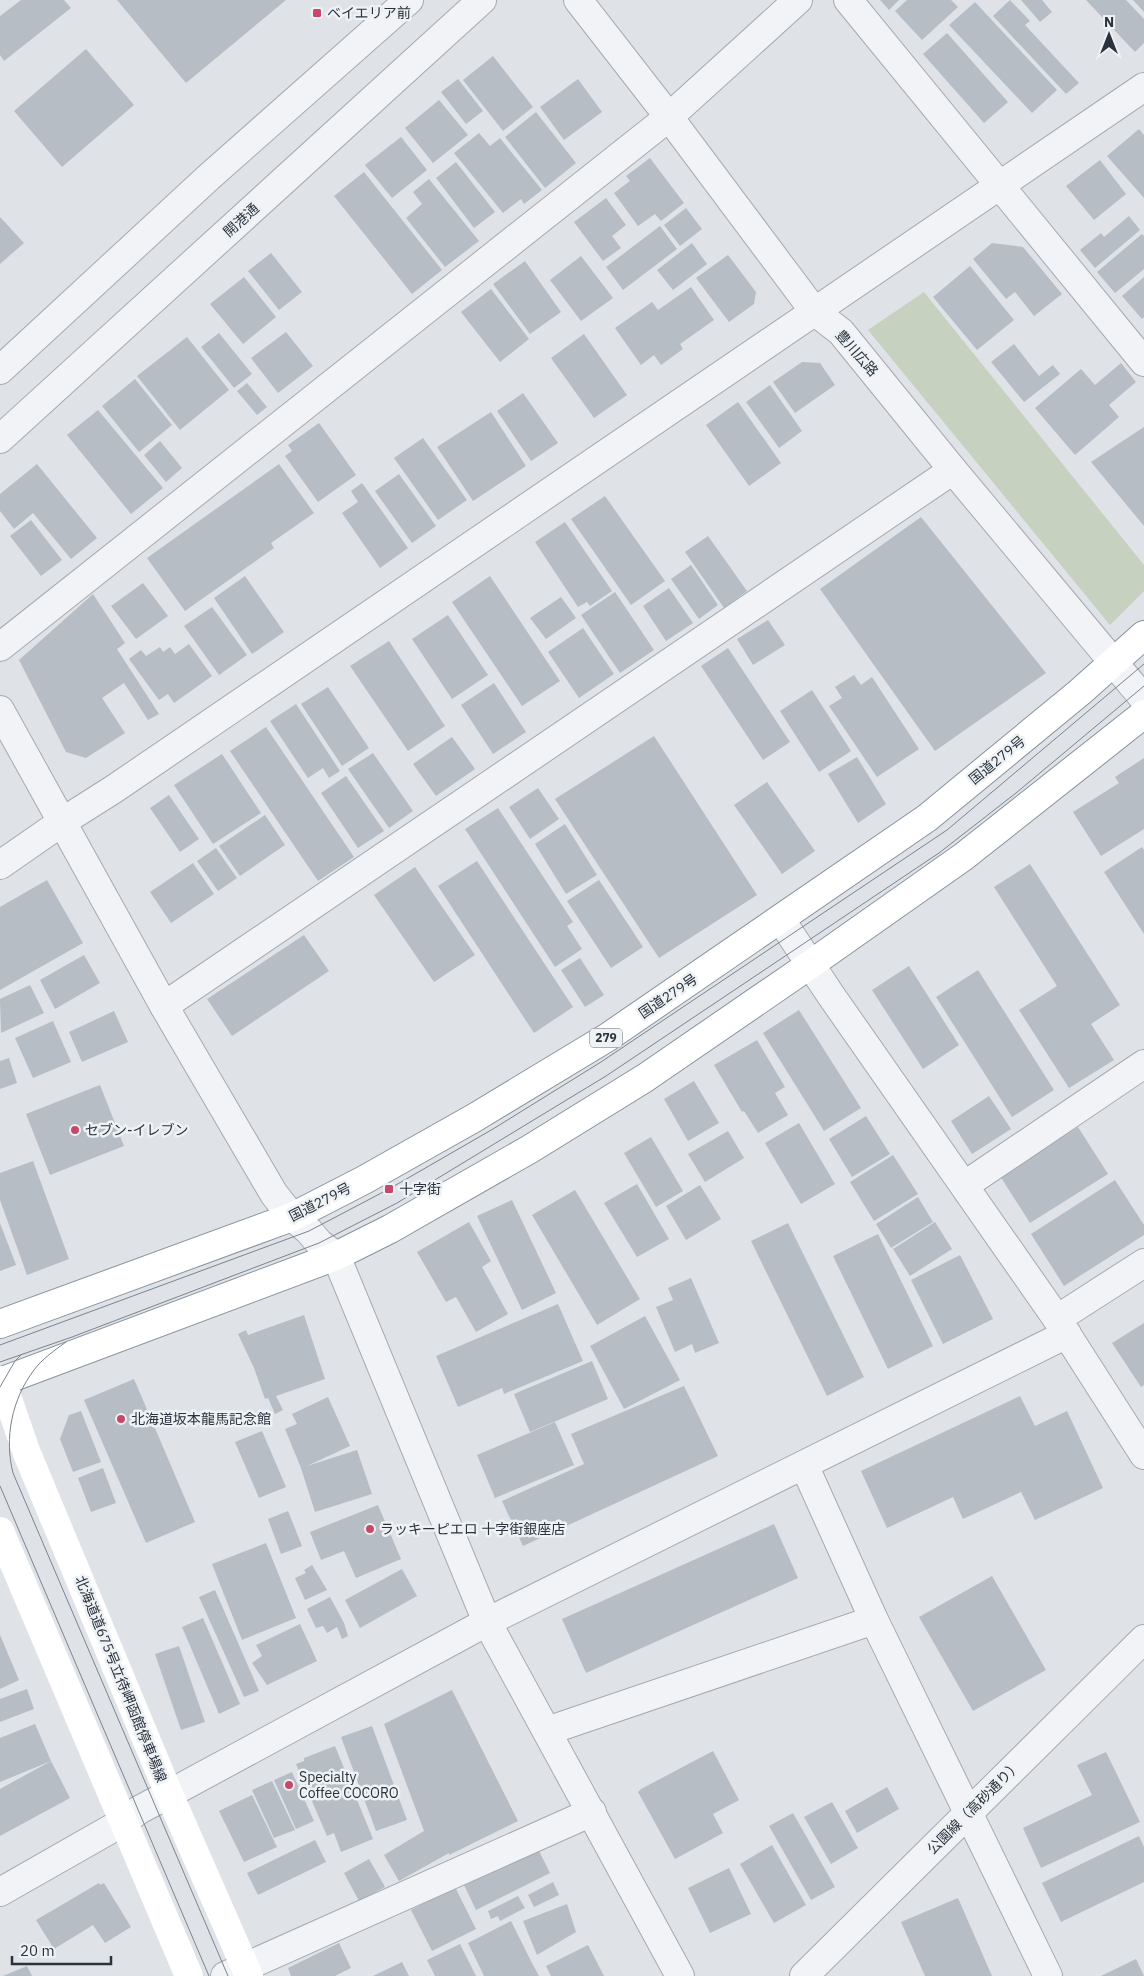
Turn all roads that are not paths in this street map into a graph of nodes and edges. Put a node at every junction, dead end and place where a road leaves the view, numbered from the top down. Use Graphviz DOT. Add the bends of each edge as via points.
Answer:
graph roads {
  1 [pos="409,0"];
  2 [pos="482,0"];
  3 [pos="578,0"];
  4 [pos="798,0"];
  5 [pos="848,0"];
  6 [pos="1144,87"];
  7 [pos="669,117"];
  8 [pos="1001,186"];
  9 [pos="814,311"];
  10 [pos="1144,362"];
  11 [pos="0,370"];
  12 [pos="0,440"];
  13 [pos="953,470"];
  14 [pos="1144,636"];
  15 [pos="0,647"];
  16 [pos="1113,663"];
  17 [pos="1144,700"];
  18 [pos="0,710"];
  19 [pos="1144,714"];
  20 [pos="62,822"];
  21 [pos="0,865"];
  22 [pos="781,920"];
  23 [pos="811,964"];
  24 [pos="164,1006"];
  25 [pos="1144,1064"];
  26 [pos="965,1185"];
  27 [pos="292,1217"];
  28 [pos="336,1256"];
  29 [pos="1144,1263"];
  30 [pos="0,1324"];
  31 [pos="1062,1326"];
  32 [pos="1,1381"];
  33 [pos="1144,1455"];
  34 [pos="804,1465"];
  35 [pos="0,1531"];
  36 [pos="874,1620"];
  37 [pos="487,1622"];
  38 [pos="1144,1639"];
  39 [pos="547,1731"];
  40 [pos="168,1794"];
  41 [pos="592,1812"];
  42 [pos="968,1812"];
  43 [pos="123,1822"];
  44 [pos="0,1892"];
  45 [pos="240,1973"];
  46 [pos="189,1976"];
  47 [pos="680,1976"];
  48 [pos="804,1976"];
  49 [pos="1048,1976"];
  1 -- 11 [label="street" via="210,176"];
  2 -- 12 [label="street, 開港通"];
  3 -- 7 [label="street, 豊川広路"];
  4 -- 7 [label="street"];
  5 -- 8 [label="street"];
  6 -- 8 [label="street"];
  7 -- 9 [label="street, 豊川広路"];
  7 -- 15 [label="street"];
  8 -- 9 [label="street"];
  8 -- 10 [label="street"];
  9 -- 13 [label="street, 豊川広路" via="841,332"];
  9 -- 20 [label="street"];
  13 -- 16 [label="street, 豊川広路"];
  13 -- 24 [label="street"];
  14 -- 16 [label="main road, 国道279号 / 279"];
  16 -- 17 [label="street, 豊川広路"];
  16 -- 22 [label="main road, 国道279号 / 279" via="927,818"];
  18 -- 20 [label="street"];
  19 -- 23 [label="main road" via="962,857"];
  20 -- 21 [label="street"];
  20 -- 24 [label="street"];
  22 -- 23 [label="street"];
  22 -- 27 [label="main road, 国道279号 / 279" via="608,1037 474,1118"];
  23 -- 26 [label="street"];
  23 -- 28 [label="main road" via="645,1078 530,1149"];
  24 -- 27 [label="street" via="274,1194"];
  25 -- 26 [label="street"];
  26 -- 31 [label="street"];
  27 -- 28 [label="street"];
  27 -- 30 [label="main road, 国道279号 / 279"];
  28 -- 32 [label="main road"];
  28 -- 37 [label="street"];
  29 -- 31 [label="street"];
  31 -- 33 [label="street"];
  31 -- 34 [label="street"];
  32 -- 40 [label="main road, 北海道道675号立待岬函館停車場線" via="26,1451"];
  34 -- 36 [label="street"];
  34 -- 37 [label="street"];
  35 -- 43 [label="main road"];
  36 -- 39 [label="street"];
  36 -- 42 [label="street"];
  37 -- 39 [label="street"];
  37 -- 40 [label="street"];
  38 -- 42 [label="street, 公園線（高砂通り）"];
  39 -- 41 [label="street"];
  40 -- 43 [label="street"];
  40 -- 45 [label="main road, 北海道道675号立待岬函館停車場線"];
  41 -- 45 [label="street"];
  41 -- 47 [label="street"];
  42 -- 48 [label="street, 公園線（高砂通り）"];
  42 -- 49 [label="street"];
  43 -- 44 [label="street"];
  43 -- 46 [label="main road"];
}
